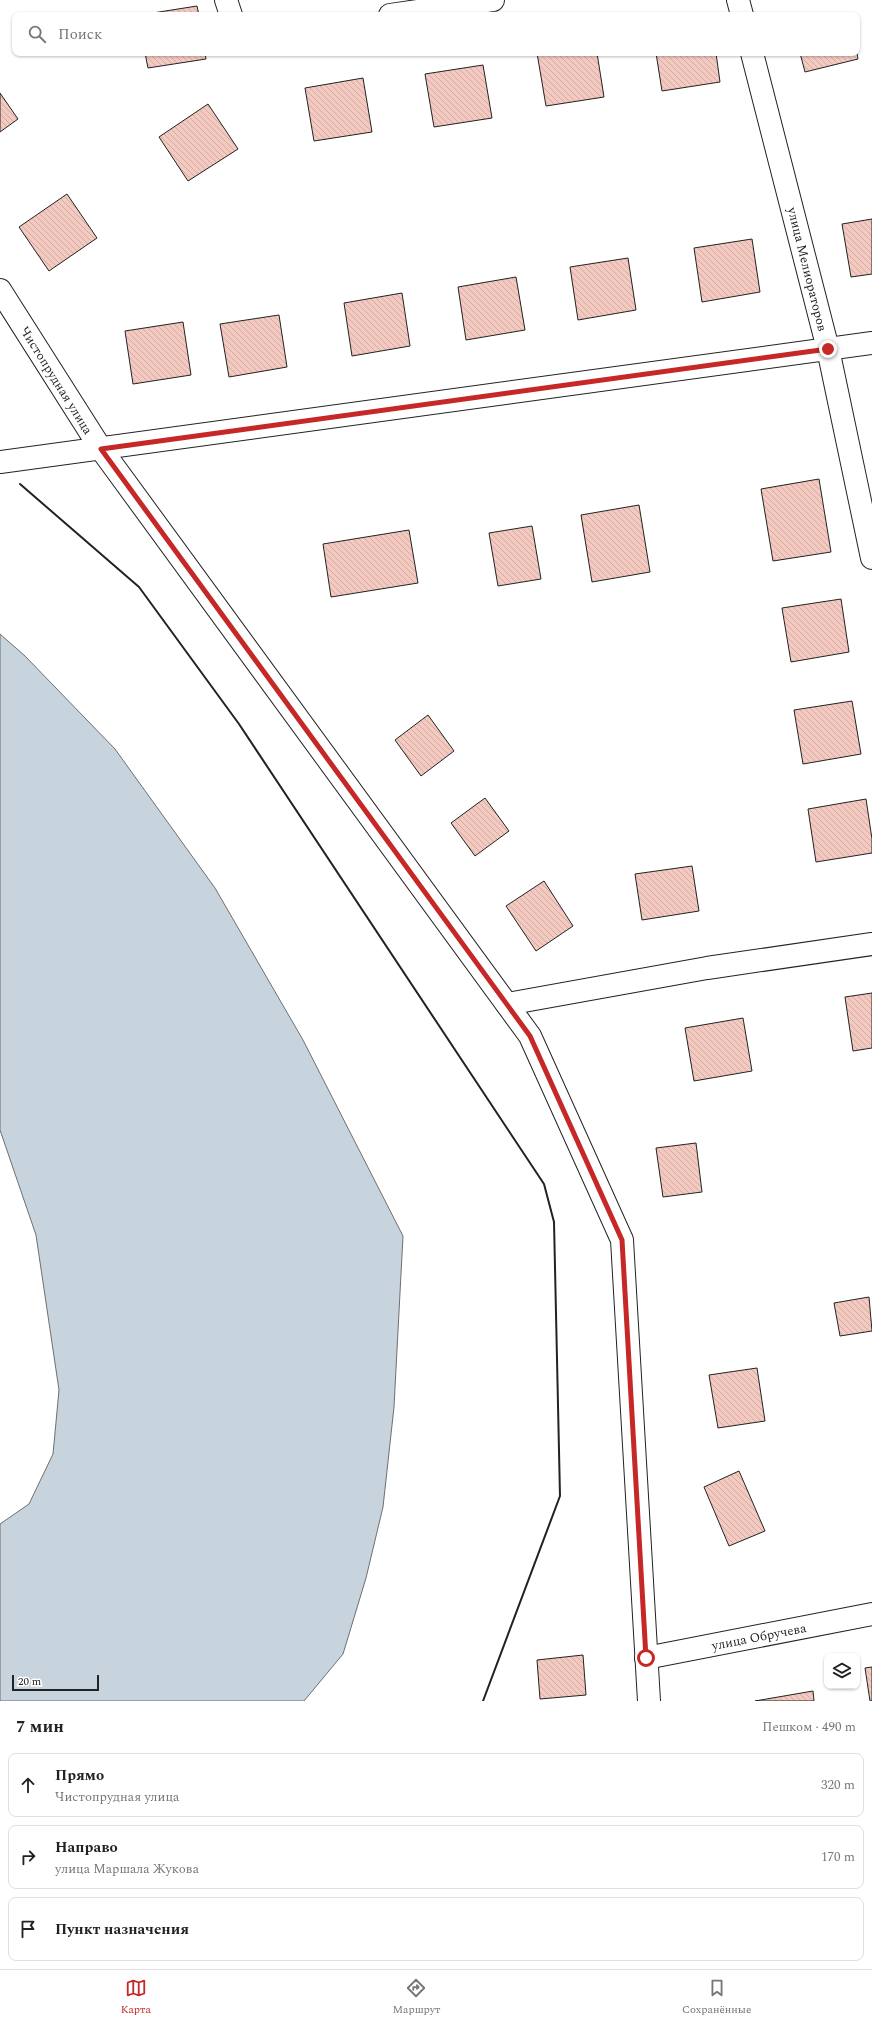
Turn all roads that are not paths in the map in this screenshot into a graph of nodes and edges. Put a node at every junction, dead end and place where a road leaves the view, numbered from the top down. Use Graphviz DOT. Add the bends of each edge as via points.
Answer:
graph roads {
  1 [pos="226,0"];
  2 [pos="493,0"];
  3 [pos="738,0"];
  4 [pos="230,12"];
  5 [pos="411,12"];
  6 [pos="741,12"];
  7 [pos="753,56"];
  8 [pos="0,290"];
  9 [pos="872,343"];
  10 [pos="828,349"];
  11 [pos="101,449"];
  12 [pos="0,462"];
  13 [pos="872,558"];
  14 [pos="872,944"];
  15 [pos="507,1004"];
  16 [pos="872,1614"];
  17 [pos="646,1658"];
  18 [pos="649,1701"];
  1 -- 4 [label="street"];
  2 -- 5 [label="street"];
  3 -- 6 [label="street"];
  7 -- 10 [label="street, улица Мелиораторов"];
  8 -- 11 [label="street, Чистопрудная улица"];
  9 -- 10 [label="street"];
  10 -- 11 [label="street"];
  10 -- 13 [label="street, улица Мелиораторов"];
  11 -- 12 [label="street"];
  11 -- 15 [label="street, Чистопрудная улица"];
  14 -- 15 [label="street" via="707,968"];
  15 -- 17 [label="street, Чистопрудная улица" via="530,1036 622,1240"];
  16 -- 17 [label="street, улица Обручева"];
  17 -- 18 [label="street, Чистопрудная улица"];
}
